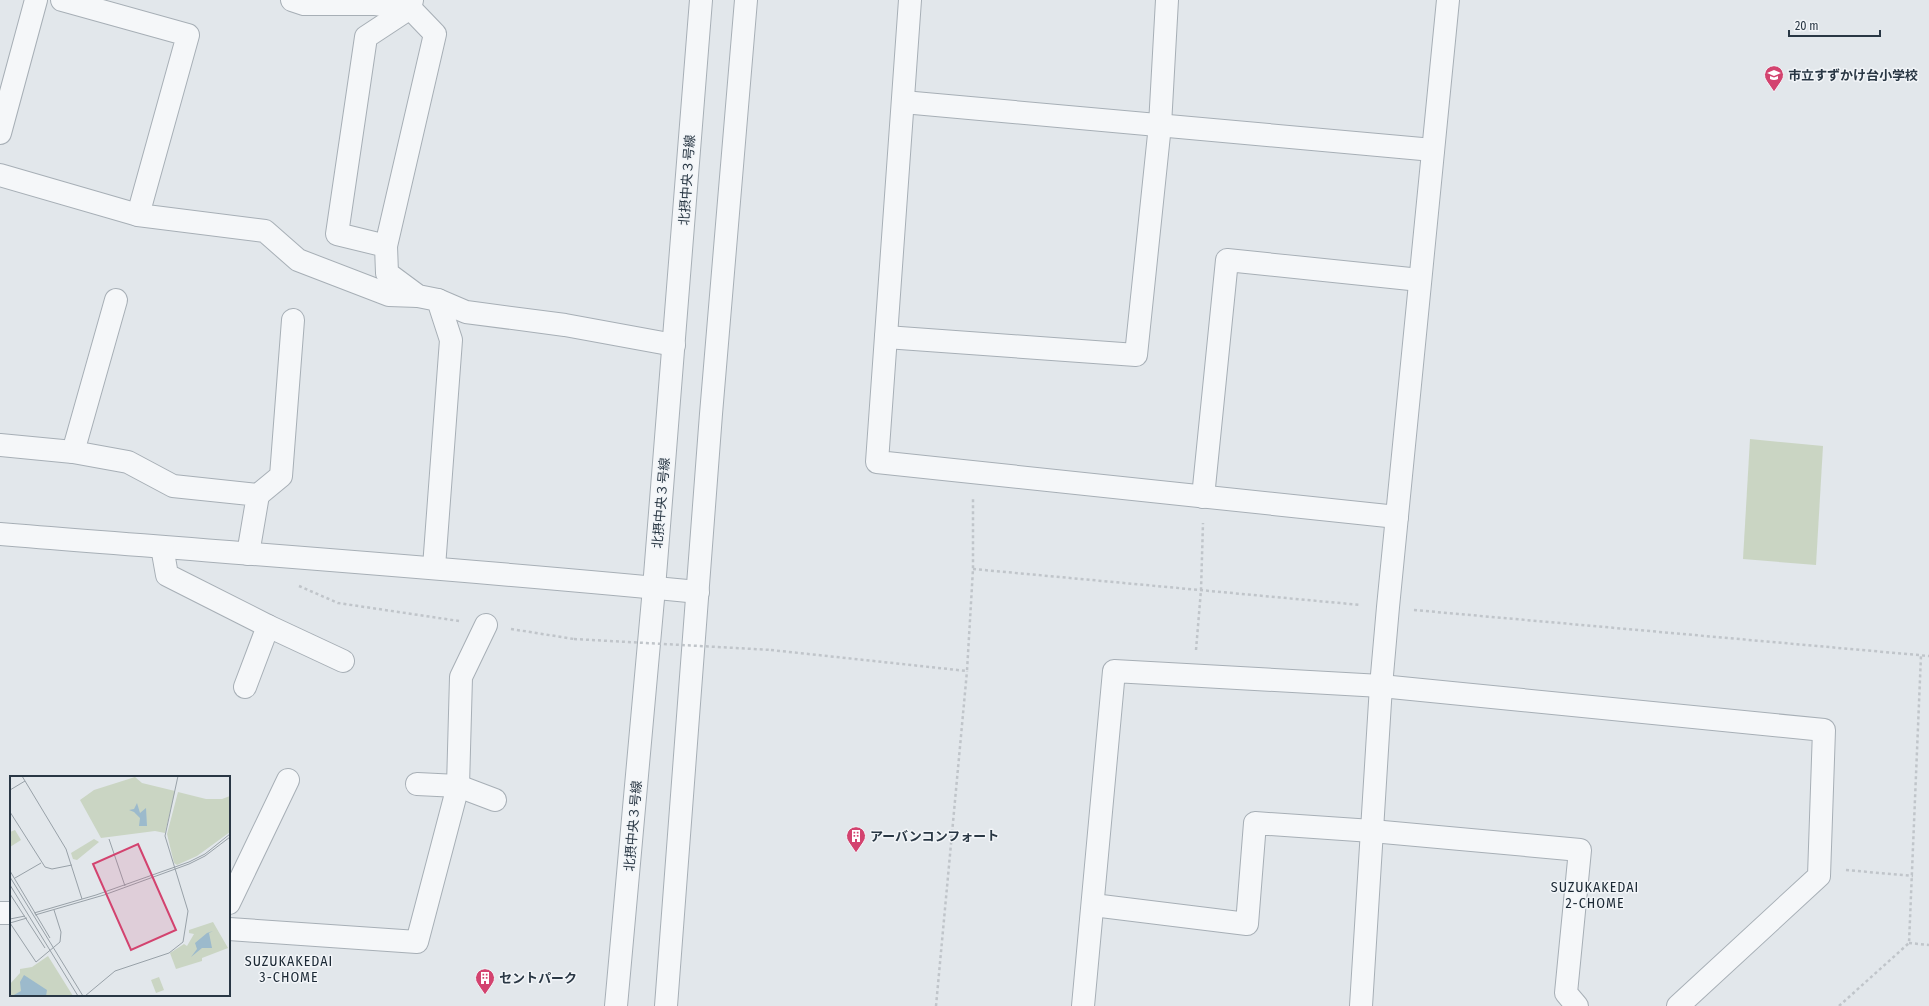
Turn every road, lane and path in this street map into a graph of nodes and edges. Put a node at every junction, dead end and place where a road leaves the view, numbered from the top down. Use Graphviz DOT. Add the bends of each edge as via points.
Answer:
graph roads {
  1 [pos="36,0"];
  2 [pos="62,0"];
  3 [pos="292,0"];
  4 [pos="701,0"];
  5 [pos="746,0"];
  6 [pos="910,0"];
  7 [pos="1167,0"];
  8 [pos="1448,0"];
  9 [pos="411,4"];
  10 [pos="903,102"];
  11 [pos="1160,125"];
  12 [pos="0,133"];
  13 [pos="1433,150"];
  14 [pos="0,175"];
  15 [pos="138,214"];
  16 [pos="386,246"];
  17 [pos="1420,280"];
  18 [pos="428,298"];
  19 [pos="116,300"];
  20 [pos="293,320"];
  21 [pos="886,337"];
  22 [pos="674,345"];
  23 [pos="0,445"];
  24 [pos="73,452"];
  25 [pos="973,472"];
  26 [pos="258,495"];
  27 [pos="1203,496"];
  28 [pos="1397,517"];
  29 [pos="0,534"];
  30 [pos="162,547"];
  31 [pos="248,554"];
  32 [pos="434,567"];
  33 [pos="973,569"];
  34 [pos="295,584"];
  35 [pos="654,588"];
  36 [pos="1201,590"];
  37 [pos="698,592"];
  38 [pos="1388,607"];
  39 [pos="486,625"];
  40 [pos="268,626"];
  41 [pos="1921,655"];
  42 [pos="1929,656"];
  43 [pos="342,661"];
  44 [pos="967,671"];
  45 [pos="1194,676"];
  46 [pos="1381,686"];
  47 [pos="245,687"];
  48 [pos="288,780"];
  49 [pos="417,784"];
  50 [pos="458,786"];
  51 [pos="494,800"];
  52 [pos="1372,831"];
  53 [pos="1820,867"];
  54 [pos="1913,876"];
  55 [pos="230,901"];
  56 [pos="1093,906"];
  57 [pos="230,929"];
  58 [pos="1910,943"];
  59 [pos="1929,945"];
  60 [pos="616,1006"];
  61 [pos="666,1006"];
  62 [pos="936,1006"];
  63 [pos="1083,1006"];
  64 [pos="1361,1006"];
  65 [pos="1577,1006"];
  66 [pos="1678,1006"];
  67 [pos="1839,1006"];
  1 -- 12 [label="street"];
  2 -- 15 [label="street" via="188,35"];
  3 -- 9 [label="street" via="304,4"];
  4 -- 22 [label="street, 北摂中央３号線"];
  5 -- 37 [label="street"];
  6 -- 10 [label="street"];
  7 -- 11 [label="street"];
  8 -- 13 [label="street"];
  9 -- 16 [label="street" via="435,34"];
  9 -- 16 [label="street" via="366,37 337,234"];
  10 -- 11 [label="street"];
  10 -- 21 [label="street"];
  11 -- 13 [label="street"];
  11 -- 21 [label="street" via="1136,355"];
  13 -- 17 [label="street"];
  14 -- 15 [label="street"];
  15 -- 18 [label="street" via="265,231 298,260 389,295"];
  16 -- 18 [label="street" via="387,273"];
  17 -- 27 [label="street" via="1227,260"];
  17 -- 28 [label="street"];
  18 -- 22 [label="street" via="466,312 565,325"];
  18 -- 32 [label="street" via="451,340"];
  19 -- 24 [label="street"];
  20 -- 26 [label="street" via="281,476"];
  21 -- 25 [label="street" via="877,462"];
  22 -- 35 [label="street, 北摂中央３号線"];
  23 -- 24 [label="street"];
  24 -- 26 [label="street" via="128,462 173,486"];
  25 -- 27 [label="street"];
  25 -- 33 [label="path"];
  26 -- 31 [label="street"];
  27 -- 28 [label="street"];
  27 -- 36 [label="path"];
  28 -- 38 [label="street"];
  29 -- 30 [label="street"];
  30 -- 31 [label="street"];
  30 -- 40 [label="street" via="167,575"];
  31 -- 32 [label="street"];
  32 -- 35 [label="street"];
  33 -- 36 [label="path"];
  33 -- 44 [label="path"];
  34 -- 39 [label="path" via="338,603"];
  35 -- 37 [label="street"];
  35 -- 60 [label="street, 北摂中央３号線"];
  36 -- 38 [label="path"];
  36 -- 45 [label="path"];
  37 -- 61 [label="street"];
  38 -- 41 [label="path"];
  38 -- 46 [label="street"];
  39 -- 44 [label="path, bridge" via="574,639 771,650"];
  39 -- 50 [label="street" via="461,677"];
  40 -- 43 [label="street"];
  40 -- 47 [label="street"];
  41 -- 42 [label="path"];
  41 -- 54 [label="path"];
  44 -- 62 [label="path"];
  45 -- 46 [label="street"];
  45 -- 56 [label="street" via="1114,671"];
  46 -- 52 [label="street"];
  46 -- 53 [label="street" via="1824,730"];
  48 -- 55 [label="street"];
  49 -- 50 [label="street"];
  50 -- 51 [label="street"];
  50 -- 57 [label="street" via="417,942"];
  52 -- 56 [label="street" via="1255,822 1246,924"];
  52 -- 64 [label="street"];
  52 -- 65 [label="street" via="1580,850 1566,993"];
  53 -- 54 [label="path"];
  53 -- 66 [label="street" via="1820,876"];
  54 -- 58 [label="path"];
  56 -- 63 [label="street"];
  58 -- 59 [label="path"];
  58 -- 67 [label="path"];
}
